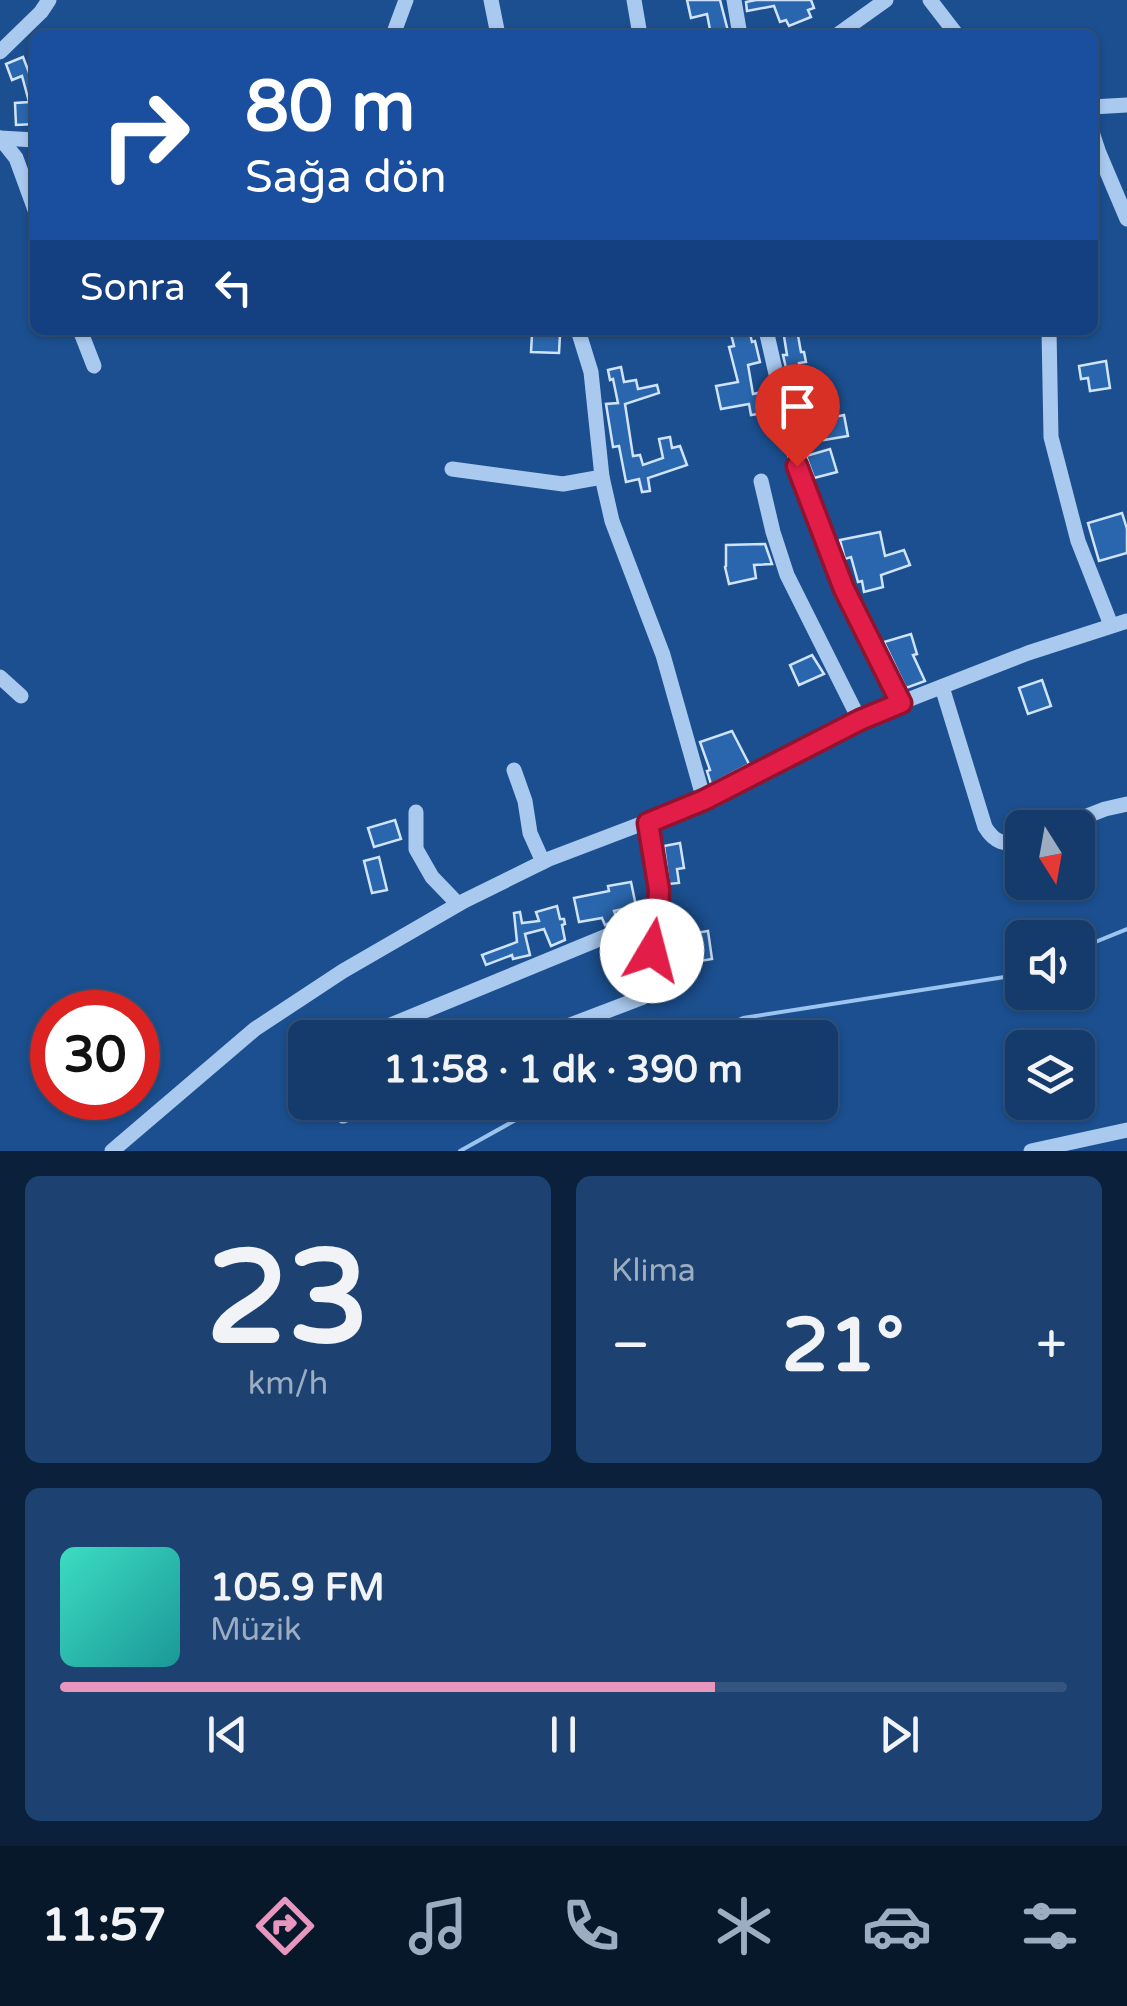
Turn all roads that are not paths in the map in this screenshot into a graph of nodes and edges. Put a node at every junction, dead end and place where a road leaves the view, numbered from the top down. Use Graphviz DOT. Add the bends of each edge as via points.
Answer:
graph roads {
  1 [pos="406,0"];
  2 [pos="491,0"];
  3 [pos="634,0"];
  4 [pos="734,0"];
  5 [pos="886,0"];
  6 [pos="930,0"];
  7 [pos="42,4"];
  8 [pos="395,30"];
  9 [pos="497,30"];
  10 [pos="639,30"];
  11 [pos="739,30"];
  12 [pos="845,30"];
  13 [pos="953,30"];
  14 [pos="0,52"];
  15 [pos="1127,105"];
  16 [pos="1098,107"];
  17 [pos="0,138"];
  18 [pos="30,140"];
  19 [pos="1098,153"];
  20 [pos="30,196"];
  21 [pos="1127,219"];
  22 [pos="82,335"];
  23 [pos="580,335"];
  24 [pos="767,335"];
  25 [pos="1049,335"];
  26 [pos="94,366"];
  27 [pos="452,469"];
  28 [pos="602,477"];
  29 [pos="762,482"];
  30 [pos="1119,624"];
  31 [pos="0,677"];
  32 [pos="942,686"];
  33 [pos="20,696"];
  34 [pos="901,703"];
  35 [pos="860,720"];
  36 [pos="514,770"];
  37 [pos="704,800"];
  38 [pos="1127,804"];
  39 [pos="416,812"];
  40 [pos="1095,813"];
  41 [pos="648,823"];
  42 [pos="1005,843"];
  43 [pos="543,862"];
  44 [pos="458,904"];
  45 [pos="648,919"];
  46 [pos="404,1020"];
  47 [pos="583,1020"];
  48 [pos="1127,1130"];
  49 [pos="112,1151"];
  50 [pos="1031,1151"];
  1 -- 8 [label="street"];
  2 -- 9 [label="street"];
  3 -- 10 [label="street"];
  4 -- 11 [label="street"];
  5 -- 12 [label="street"];
  6 -- 13 [label="street"];
  7 -- 14 [label="street"];
  15 -- 16 [label="street"];
  17 -- 18 [label="street"];
  17 -- 20 [label="street" via="16,158"];
  19 -- 21 [label="street"];
  22 -- 26 [label="street"];
  23 -- 28 [label="street" via="591,372"];
  24 -- 34 [label="street" via="797,466 844,589"];
  25 -- 30 [label="street" via="1051,437 1078,542"];
  27 -- 28 [label="street" via="563,484"];
  28 -- 37 [label="street"];
  29 -- 35 [label="street" via="787,575"];
  30 -- 32 [label="street"];
  31 -- 33 [label="street"];
  32 -- 34 [label="street"];
  32 -- 42 [label="street" via="985,827"];
  34 -- 35 [label="street"];
  35 -- 37 [label="street"];
  36 -- 43 [label="street"];
  37 -- 41 [label="street"];
  38 -- 40 [label="street"];
  39 -- 44 [label="street" via="416,849"];
  41 -- 43 [label="street"];
  41 -- 45 [label="street" via="659,890 658,909"];
  43 -- 44 [label="street"];
  44 -- 49 [label="street" via="255,1029"];
  45 -- 46 [label="street"];
  45 -- 47 [label="street" via="656,984 641,998"];
  48 -- 50 [label="street"];
}
